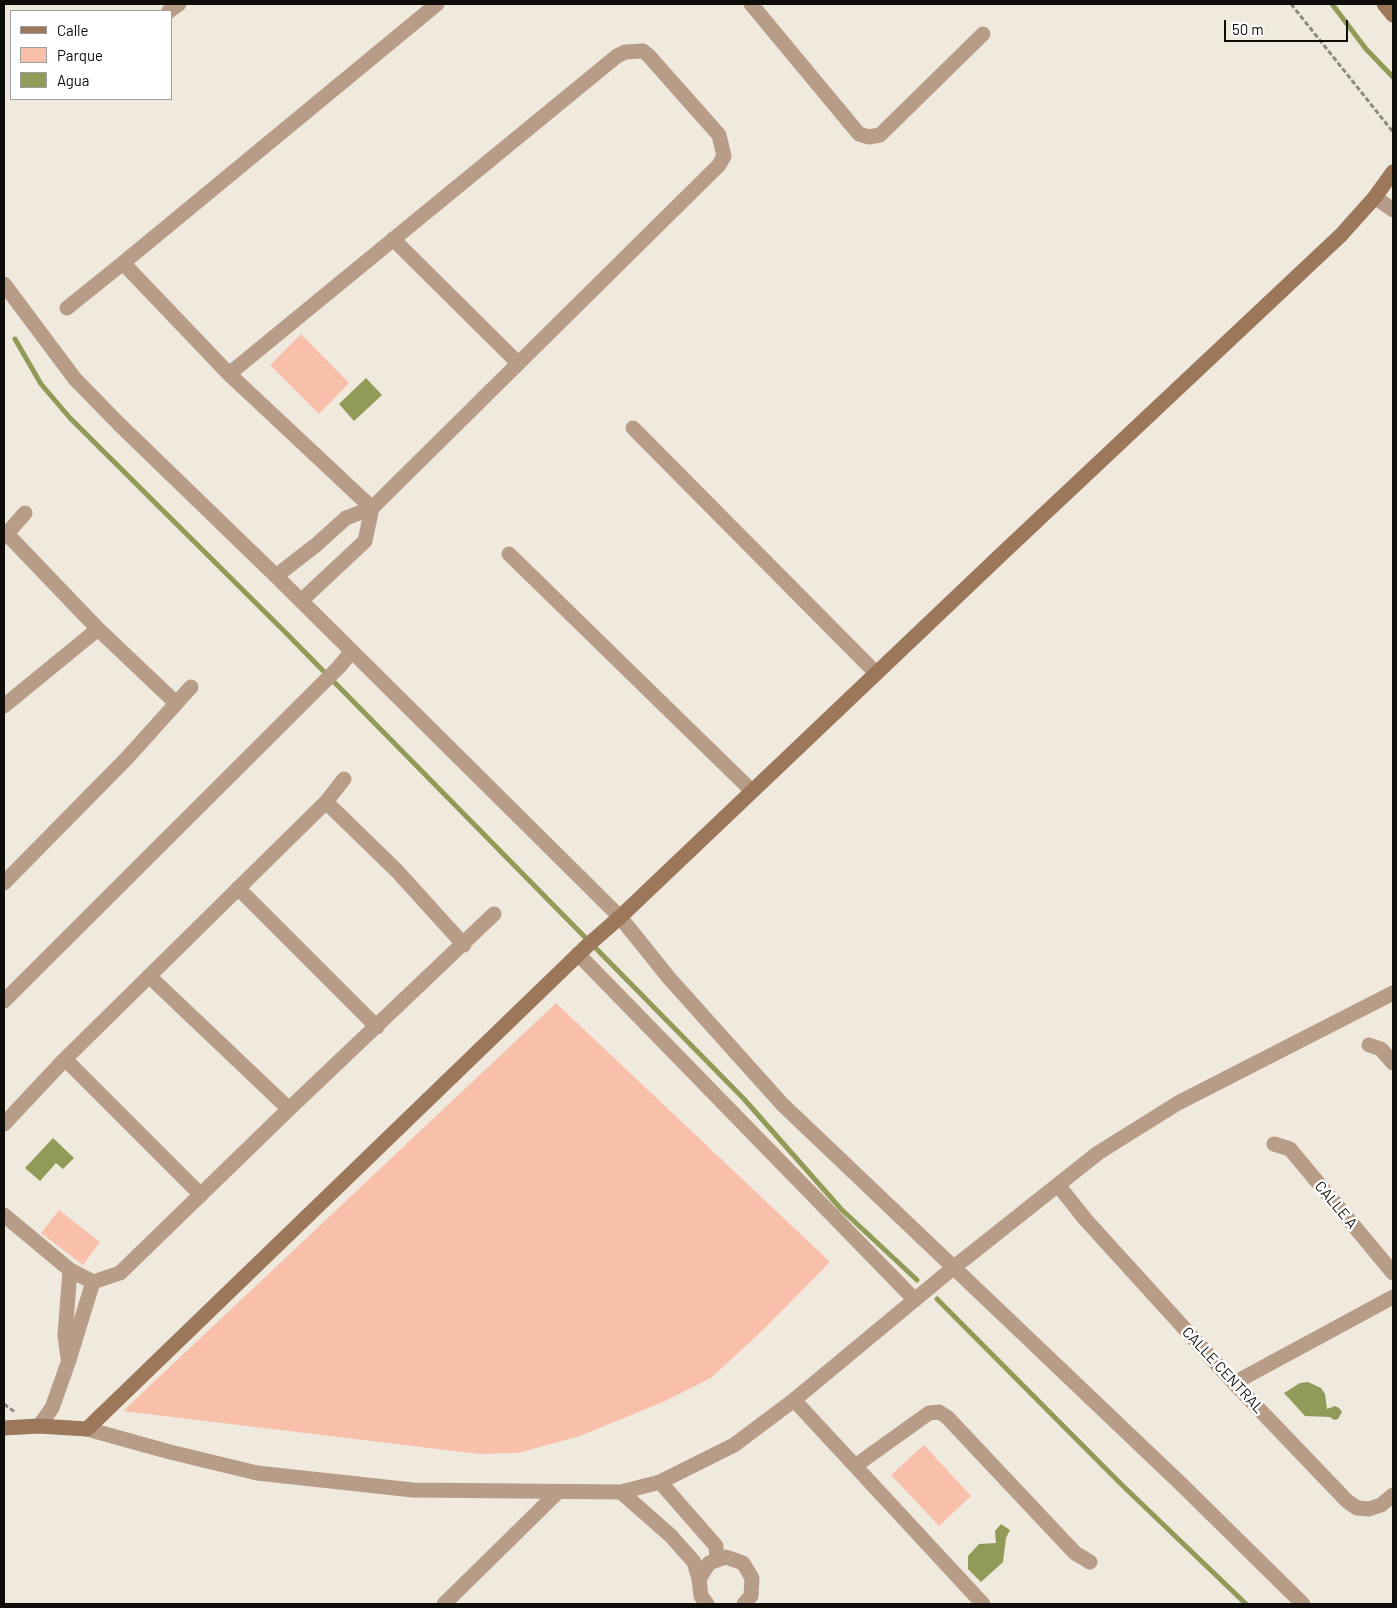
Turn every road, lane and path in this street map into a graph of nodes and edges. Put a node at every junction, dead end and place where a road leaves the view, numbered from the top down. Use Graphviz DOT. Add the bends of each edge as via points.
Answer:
graph roads {
  1 [pos="437,4"];
  2 [pos="1291,4"];
  3 [pos="1384,4"];
  4 [pos="757,6"];
  5 [pos="1393,15"];
  6 [pos="983,34"];
  7 [pos="1393,132"];
  8 [pos="1393,172"];
  9 [pos="1375,197"];
  10 [pos="1393,210"];
  11 [pos="393,239"];
  12 [pos="123,263"];
  13 [pos="4,284"];
  14 [pos="67,308"];
  15 [pos="518,363"];
  16 [pos="229,374"];
  17 [pos="634,428"];
  18 [pos="372,508"];
  19 [pos="25,513"];
  20 [pos="5,535"];
  21 [pos="509,554"];
  22 [pos="276,576"];
  23 [pos="301,601"];
  24 [pos="98,629"];
  25 [pos="351,652"];
  26 [pos="876,673"];
  27 [pos="192,687"];
  28 [pos="176,702"];
  29 [pos="4,706"];
  30 [pos="344,778"];
  31 [pos="752,791"];
  32 [pos="326,802"];
  33 [pos="4,883"];
  34 [pos="238,888"];
  35 [pos="494,914"];
  36 [pos="620,918"];
  37 [pos="464,945"];
  38 [pos="582,950"];
  39 [pos="149,976"];
  40 [pos="1393,993"];
  41 [pos="4,1001"];
  42 [pos="377,1027"];
  43 [pos="1369,1045"];
  44 [pos="65,1059"];
  45 [pos="1393,1063"];
  46 [pos="289,1109"];
  47 [pos="4,1124"];
  48 [pos="1274,1144"];
  49 [pos="1058,1185"];
  50 [pos="201,1195"];
  51 [pos="4,1215"];
  52 [pos="953,1268"];
  53 [pos="70,1270"];
  54 [pos="1393,1273"];
  55 [pos="93,1282"];
  56 [pos="1393,1297"];
  57 [pos="915,1300"];
  58 [pos="68,1363"];
  59 [pos="1234,1383"];
  60 [pos="794,1400"];
  61 [pos="39,1426"];
  62 [pos="4,1428"];
  63 [pos="87,1429"];
  64 [pos="855,1466"];
  65 [pos="660,1482"];
  66 [pos="558,1492"];
  67 [pos="621,1492"];
  68 [pos="1393,1495"];
  69 [pos="691,1518"];
  70 [pos="671,1536"];
  71 [pos="717,1559"];
  72 [pos="1090,1562"];
  73 [pos="699,1579"];
  74 [pos="444,1604"];
  75 [pos="708,1604"];
  76 [pos="745,1604"];
  77 [pos="983,1604"];
  78 [pos="1303,1604"];
  1 -- 12 [label="street"];
  2 -- 7 [label="path"];
  3 -- 5 [label="street"];
  4 -- 6 [label="street" via="859,134 869,137 880,135"];
  8 -- 9 [label="street"];
  9 -- 10 [label="street"];
  9 -- 26 [label="street" via="1341,235"];
  11 -- 15 [label="street"];
  11 -- 15 [label="street" via="610,62 626,52 642,52 650,56 719,135 729,158"];
  11 -- 16 [label="street"];
  12 -- 14 [label="street"];
  12 -- 16 [label="street"];
  13 -- 22 [label="street" via="75,378"];
  15 -- 18 [label="street"];
  16 -- 18 [label="street"];
  17 -- 26 [label="street"];
  18 -- 22 [label="street" via="346,518"];
  18 -- 23 [label="street" via="365,541"];
  19 -- 20 [label="street"];
  20 -- 24 [label="street"];
  21 -- 31 [label="street"];
  22 -- 23 [label="street"];
  23 -- 25 [label="street"];
  24 -- 28 [label="street"];
  24 -- 29 [label="street"];
  25 -- 36 [label="street"];
  25 -- 41 [label="street"];
  26 -- 31 [label="street"];
  27 -- 28 [label="street"];
  28 -- 33 [label="street" via="127,758"];
  30 -- 32 [label="street"];
  31 -- 36 [label="street"];
  32 -- 34 [label="street"];
  32 -- 37 [label="street" via="397,871"];
  34 -- 39 [label="street"];
  34 -- 42 [label="street"];
  35 -- 37 [label="street"];
  36 -- 38 [label="street"];
  36 -- 52 [label="street" via="782,1104"];
  37 -- 42 [label="street"];
  38 -- 57 [label="street"];
  38 -- 63 [label="street"];
  39 -- 44 [label="street"];
  39 -- 46 [label="street"];
  40 -- 49 [label="street" via="1178,1103 1098,1153"];
  42 -- 46 [label="street"];
  43 -- 45 [label="street" via="1381,1049"];
  44 -- 47 [label="street"];
  44 -- 50 [label="street"];
  46 -- 50 [label="street"];
  48 -- 54 [label="street, CALLE A" via="1290,1149"];
  49 -- 52 [label="street"];
  49 -- 59 [label="street, CALLE CENTRAL"];
  50 -- 55 [label="street" via="120,1273"];
  51 -- 53 [label="street"];
  52 -- 57 [label="street"];
  52 -- 78 [label="street"];
  53 -- 55 [label="street"];
  53 -- 58 [label="street" via="65,1335"];
  55 -- 58 [label="street"];
  56 -- 59 [label="street"];
  57 -- 60 [label="street"];
  58 -- 61 [label="street" via="52,1408"];
  59 -- 68 [label="street, CALLE CENTRAL" via="1358,1508 1381,1505"];
  60 -- 64 [label="street"];
  60 -- 65 [label="street" via="734,1445"];
  61 -- 62 [label="street"];
  61 -- 63 [label="street"];
  63 -- 66 [label="street" via="257,1472 413,1490"];
  64 -- 72 [label="street" via="929,1413 939,1412 1075,1553"];
  64 -- 77 [label="street"];
  65 -- 67 [label="street"];
  65 -- 69 [label="street"];
  66 -- 67 [label="street"];
  66 -- 74 [label="street"];
  67 -- 70 [label="street"];
  69 -- 70 [label="street"];
  69 -- 71 [label="street" via="716,1546"];
  70 -- 73 [label="street" via="694,1562"];
  71 -- 73 [label="street" via="703,1570"];
  71 -- 76 [label="street" via="735,1559 749,1570 753,1587"];
  73 -- 75 [label="street" via="701,1596"];
}
